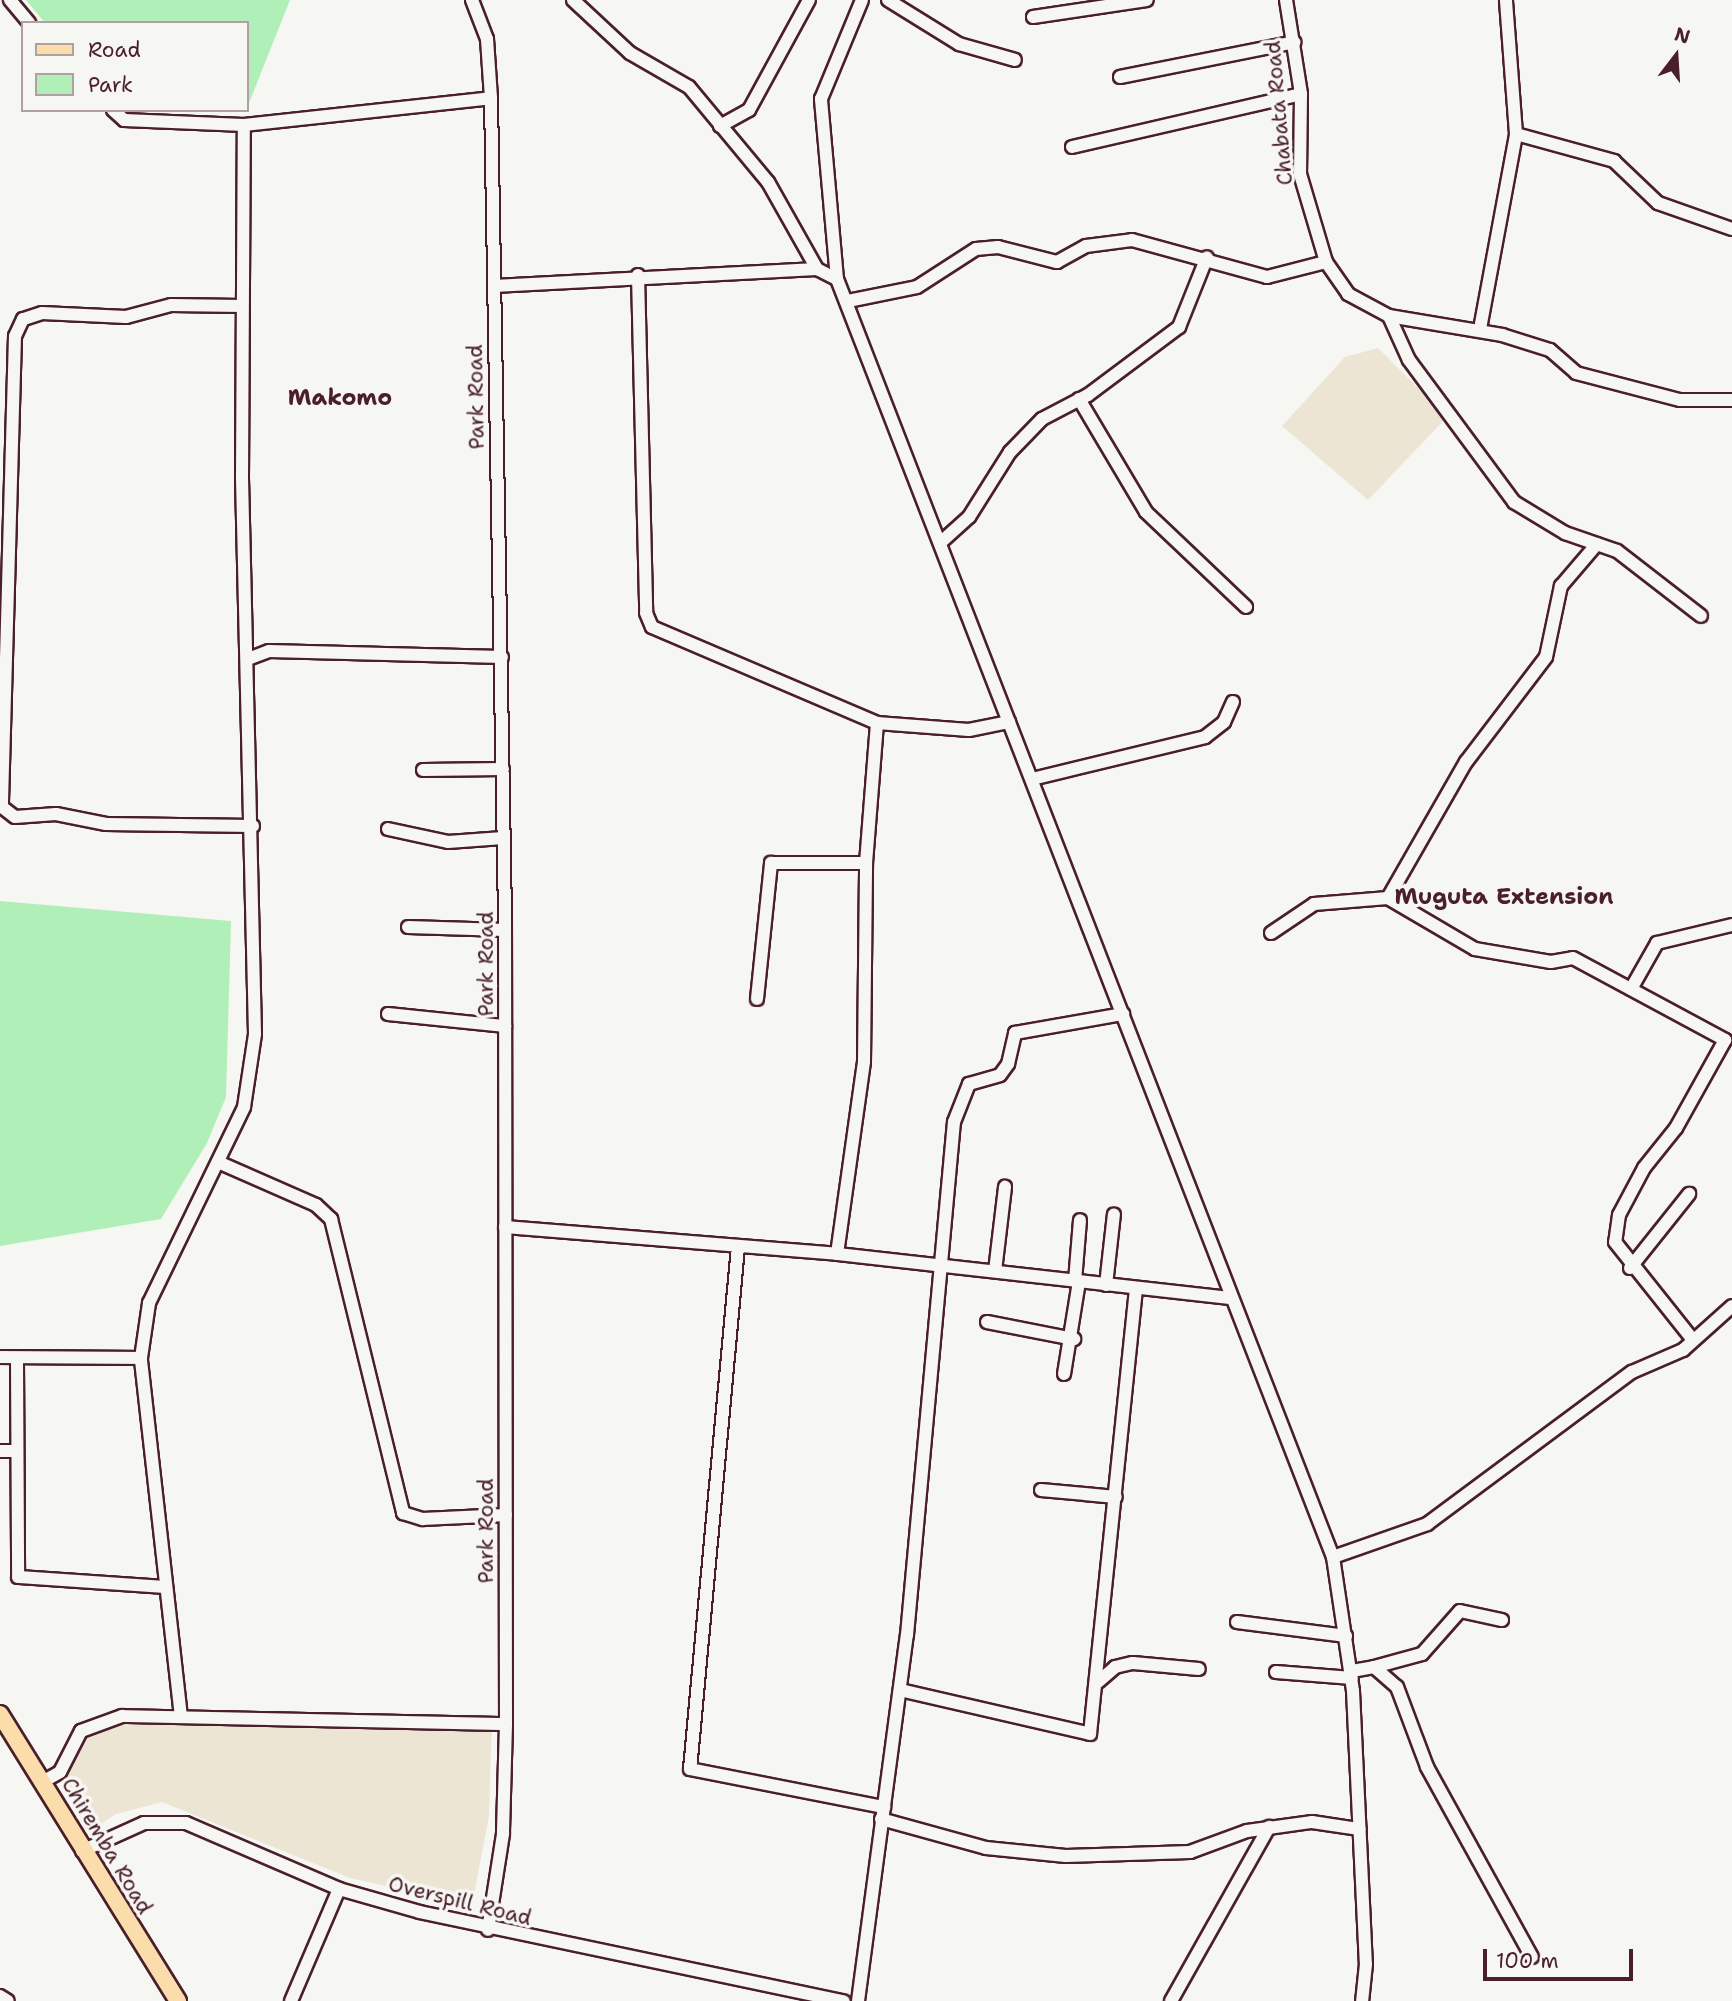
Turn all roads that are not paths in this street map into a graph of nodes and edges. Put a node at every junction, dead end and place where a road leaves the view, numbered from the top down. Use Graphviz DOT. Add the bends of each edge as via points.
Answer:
graph roads {
  1 [pos="9,0"];
  2 [pos="472,0"];
  3 [pos="573,0"];
  4 [pos="809,0"];
  5 [pos="862,0"];
  6 [pos="888,0"];
  7 [pos="1147,0"];
  8 [pos="1286,0"];
  9 [pos="1506,0"];
  10 [pos="1032,17"];
  11 [pos="27,21"];
  12 [pos="1295,43"];
  13 [pos="1015,61"];
  14 [pos="1120,77"];
  15 [pos="1301,94"];
  16 [pos="491,98"];
  17 [pos="115,112"];
  18 [pos="244,125"];
  19 [pos="720,126"];
  20 [pos="1516,134"];
  21 [pos="1072,147"];
  22 [pos="1732,229"];
  23 [pos="1207,257"];
  24 [pos="1326,262"];
  25 [pos="817,269"];
  26 [pos="638,275"];
  27 [pos="837,279"];
  28 [pos="494,286"];
  29 [pos="848,300"];
  30 [pos="242,306"];
  31 [pos="1389,316"];
  32 [pos="1480,329"];
  33 [pos="1079,399"];
  34 [pos="1732,400"];
  35 [pos="940,542"];
  36 [pos="1597,544"];
  37 [pos="1246,607"];
  38 [pos="1702,616"];
  39 [pos="502,657"];
  40 [pos="248,659"];
  41 [pos="1233,702"];
  42 [pos="1009,722"];
  43 [pos="877,723"];
  44 [pos="503,769"];
  45 [pos="423,770"];
  46 [pos="1032,779"];
  47 [pos="253,826"];
  48 [pos="388,829"];
  49 [pos="503,838"];
  50 [pos="866,863"];
  51 [pos="1388,898"];
  52 [pos="1732,925"];
  53 [pos="408,927"];
  54 [pos="505,930"];
  55 [pos="1271,933"];
  56 [pos="1631,989"];
  57 [pos="757,999"];
  58 [pos="388,1014"];
  59 [pos="1124,1014"];
  60 [pos="505,1026"];
  61 [pos="218,1162"];
  62 [pos="1005,1187"];
  63 [pos="1689,1194"];
  64 [pos="1114,1214"];
  65 [pos="1080,1220"];
  66 [pos="505,1227"];
  67 [pos="738,1247"];
  68 [pos="837,1254"];
  69 [pos="940,1265"];
  70 [pos="1630,1268"];
  71 [pos="996,1271"];
  72 [pos="1077,1281"];
  73 [pos="1106,1285"];
  74 [pos="1136,1288"];
  75 [pos="1231,1298"];
  76 [pos="1732,1306"];
  77 [pos="987,1322"];
  78 [pos="1074,1339"];
  79 [pos="1693,1340"];
  80 [pos="0,1357"];
  81 [pos="141,1358"];
  82 [pos="17,1362"];
  83 [pos="1063,1374"];
  84 [pos="0,1451"];
  85 [pos="16,1451"];
  86 [pos="1041,1490"];
  87 [pos="1116,1497"];
  88 [pos="506,1515"];
  89 [pos="1333,1557"];
  90 [pos="163,1587"];
  91 [pos="1502,1619"];
  92 [pos="1237,1622"];
  93 [pos="1346,1636"];
  94 [pos="1374,1667"];
  95 [pos="1199,1669"];
  96 [pos="1276,1672"];
  97 [pos="1352,1674"];
  98 [pos="1098,1682"];
  99 [pos="901,1689"];
  100 [pos="0,1714"];
  101 [pos="181,1717"];
  102 [pos="506,1724"];
  103 [pos="44,1781"];
  104 [pos="882,1813"];
  105 [pos="1269,1827"];
  106 [pos="1359,1829"];
  107 [pos="82,1850"];
  108 [pos="339,1889"];
  109 [pos="488,1930"];
  110 [pos="1532,1957"];
  111 [pos="775,1988"];
  112 [pos="0,1996"];
  113 [pos="175,2000"];
  114 [pos="294,2000"];
  115 [pos="8,2001"];
  116 [pos="783,2001"];
  117 [pos="844,2001"];
  118 [pos="858,2001"];
  119 [pos="1171,2001"];
  120 [pos="1362,2001"];
  1 -- 11 [label="street"];
  2 -- 16 [label="street, Park Road" via="487,39"];
  3 -- 19 [label="street" via="630,53 689,87"];
  4 -- 19 [label="street" via="749,110"];
  5 -- 27 [label="street" via="821,99"];
  6 -- 13 [label="street" via="959,44"];
  7 -- 10 [label="street"];
  8 -- 12 [label="street, Chabata Road"];
  9 -- 20 [label="street"];
  12 -- 14 [label="street"];
  12 -- 15 [label="street, Chabata Road"];
  15 -- 21 [label="street"];
  15 -- 24 [label="street, Chabata Road" via="1300,174"];
  16 -- 18 [label="street"];
  16 -- 28 [label="street, Park Road"];
  17 -- 18 [label="street" via="124,120"];
  18 -- 30 [label="street"];
  19 -- 25 [label="street" via="768,182"];
  20 -- 22 [label="street" via="1614,161 1658,204"];
  20 -- 32 [label="street"];
  23 -- 24 [label="street" via="1267,277"];
  23 -- 29 [label="street" via="1132,240 1086,246 1057,262 985,247 917,288"];
  23 -- 33 [label="street" via="1180,327"];
  24 -- 31 [label="street, Chabata Road" via="1348,294"];
  25 -- 26 [label="street"];
  25 -- 27 [label="street"];
  26 -- 28 [label="street"];
  26 -- 43 [label="street" via="646,613 652,627"];
  27 -- 29 [label="street"];
  28 -- 39 [label="street, Park Road"];
  29 -- 35 [label="street"];
  30 -- 40 [label="street"];
  30 -- 47 [label="street" via="171,305 126,317 42,313 23,319 19,327 10,357 13,567 2,807 15,817 56,814 106,824"];
  31 -- 32 [label="street"];
  31 -- 36 [label="street" via="1409,360 1514,502 1553,527"];
  32 -- 34 [label="street" via="1550,350 1576,373 1680,400"];
  33 -- 35 [label="street" via="1050,412 1024,435 976,508"];
  33 -- 37 [label="street" via="1146,512"];
  35 -- 42 [label="street"];
  36 -- 38 [label="street" via="1643,568"];
  36 -- 51 [label="street" via="1561,586 1546,657 1466,762"];
  39 -- 40 [label="street" via="269,651"];
  39 -- 44 [label="street, Park Road"];
  40 -- 47 [label="street"];
  41 -- 46 [label="street" via="1224,722 1205,737"];
  42 -- 43 [label="street" via="969,730"];
  42 -- 46 [label="street"];
  43 -- 50 [label="street"];
  44 -- 45 [label="street"];
  44 -- 49 [label="street, Park Road"];
  46 -- 59 [label="street"];
  47 -- 61 [label="street" via="256,1034 243,1107"];
  48 -- 49 [label="street" via="448,842"];
  49 -- 54 [label="street, Park Road"];
  50 -- 57 [label="street" via="771,863"];
  50 -- 68 [label="street" via="864,1062"];
  51 -- 55 [label="street" via="1314,904"];
  51 -- 56 [label="street" via="1467,947 1551,962 1573,958"];
  52 -- 56 [label="street" via="1657,943"];
  53 -- 54 [label="street"];
  54 -- 60 [label="street, Park Road"];
  56 -- 70 [label="street" via="1725,1040 1619,1215 1615,1242"];
  58 -- 60 [label="street"];
  59 -- 69 [label="street" via="1015,1033 1000,1074 969,1084 954,1122"];
  59 -- 75 [label="street"];
  60 -- 66 [label="street, Park Road"];
  61 -- 81 [label="street" via="149,1303"];
  61 -- 88 [label="street" via="316,1205 331,1219 403,1513 423,1519"];
  62 -- 71 [label="street"];
  63 -- 70 [label="street"];
  64 -- 73 [label="street"];
  65 -- 72 [label="street"];
  66 -- 67 [label="street"];
  66 -- 88 [label="street, Park Road"];
  67 -- 68 [label="street"];
  67 -- 104 [label="street" via="690,1769"];
  68 -- 69 [label="street"];
  69 -- 71 [label="street"];
  69 -- 99 [label="street"];
  70 -- 79 [label="street"];
  71 -- 72 [label="street"];
  72 -- 73 [label="street"];
  72 -- 78 [label="street"];
  73 -- 74 [label="street"];
  74 -- 75 [label="street"];
  74 -- 87 [label="street"];
  75 -- 89 [label="street"];
  76 -- 79 [label="street"];
  77 -- 78 [label="street"];
  78 -- 83 [label="street"];
  79 -- 89 [label="street" via="1547,1430 1427,1524"];
  80 -- 82 [label="street"];
  81 -- 82 [label="street"];
  81 -- 90 [label="street"];
  82 -- 85 [label="street"];
  84 -- 85 [label="street"];
  85 -- 90 [label="street" via="18,1577"];
  86 -- 87 [label="street"];
  87 -- 98 [label="street"];
  88 -- 102 [label="street, Park Road"];
  89 -- 93 [label="street"];
  90 -- 101 [label="street"];
  91 -- 94 [label="street" via="1460,1611 1422,1654"];
  92 -- 93 [label="street"];
  93 -- 97 [label="street"];
  94 -- 97 [label="street"];
  94 -- 110 [label="street" via="1397,1687 1427,1767"];
  95 -- 98 [label="street" via="1133,1663 1115,1667"];
  96 -- 97 [label="street"];
  97 -- 106 [label="street"];
  98 -- 99 [label="street" via="1090,1734"];
  99 -- 104 [label="street"];
  100 -- 103 [label="main road, Chiremba Road"];
  101 -- 102 [label="street"];
  101 -- 103 [label="street" via="122,1716 89,1726 76,1736 60,1772"];
  102 -- 109 [label="street, Park Road" via="503,1834"];
  103 -- 107 [label="main road, Chiremba Road"];
  104 -- 105 [label="street" via="986,1848 1066,1856 1190,1852"];
  104 -- 118 [label="street"];
  105 -- 106 [label="street" via="1317,1821"];
  105 -- 119 [label="street"];
  106 -- 120 [label="street"];
  107 -- 108 [label="street, Overspill Road" via="144,1823 186,1823"];
  107 -- 113 [label="main road, Chiremba Road"];
  108 -- 109 [label="street, Overspill Road"];
  108 -- 114 [label="street"];
  109 -- 111 [label="street, Overspill Road"];
  111 -- 116 [label="street"];
  111 -- 117 [label="street, Overspill Road"];
  112 -- 115 [label="street"];
}
